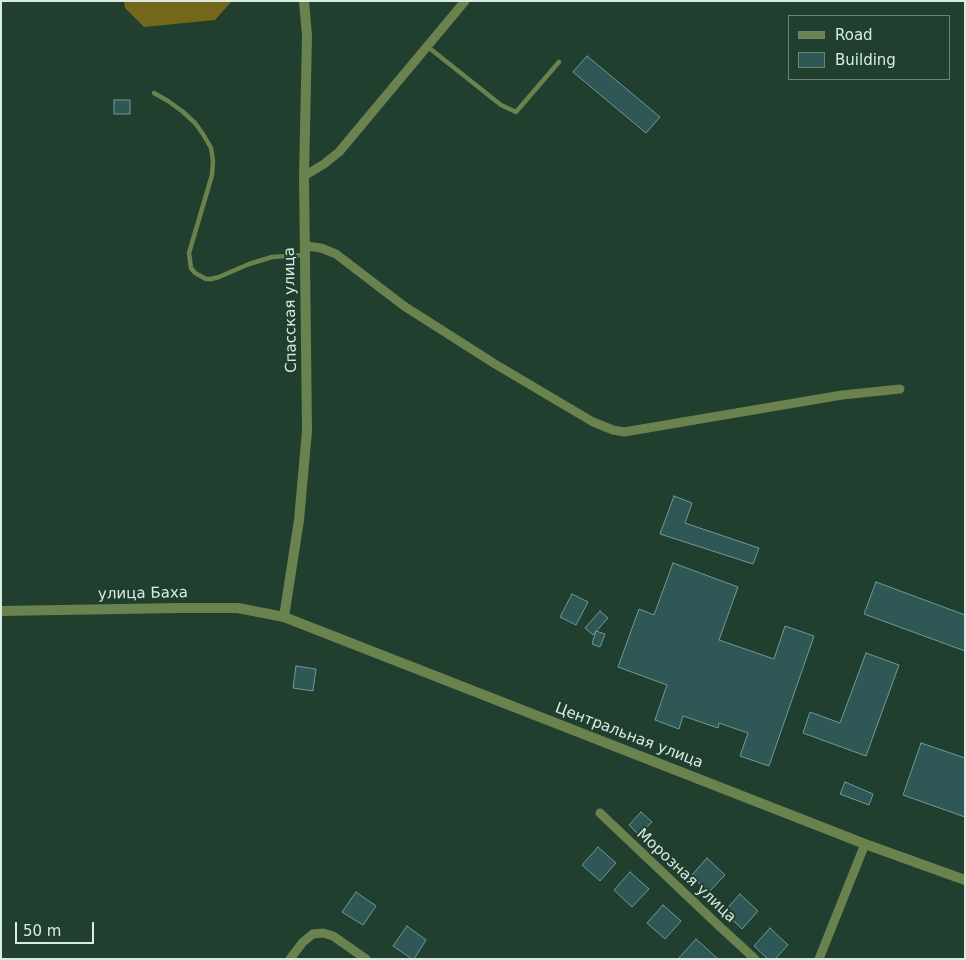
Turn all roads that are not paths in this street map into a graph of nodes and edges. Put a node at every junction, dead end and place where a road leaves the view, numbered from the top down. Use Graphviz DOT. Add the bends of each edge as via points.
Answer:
graph roads {
  1 [pos="304,1"];
  2 [pos="465,1"];
  3 [pos="428,46"];
  4 [pos="559,62"];
  5 [pos="154,93"];
  6 [pos="304,176"];
  7 [pos="306,250"];
  8 [pos="900,389"];
  9 [pos="1,611"];
  10 [pos="284,616"];
  11 [pos="600,813"];
  12 [pos="865,844"];
  13 [pos="965,880"];
  14 [pos="290,959"];
  15 [pos="366,959"];
  16 [pos="755,959"];
  17 [pos="819,959"];
  1 -- 6 [label="street, Спасская улица" via="307,36"];
  2 -- 3 [label="street"];
  3 -- 4 [label="lane" via="501,105 516,112"];
  3 -- 6 [label="street" via="338,152"];
  5 -- 7 [label="lane" via="182,111 211,148 212,176 189,253 191,268 211,279 272,256"];
  6 -- 7 [label="street, Спасская улица"];
  7 -- 8 [label="street" via="321,248 336,254 404,306 592,422 613,430 624,432 842,395"];
  7 -- 10 [label="street, Спасская улица" via="307,431 299,520"];
  9 -- 10 [label="street, улица Баха" via="238,608"];
  10 -- 12 [label="street, Центральная улица"];
  11 -- 16 [label="street, Морозная улица"];
  12 -- 13 [label="street, Центральная улица"];
  12 -- 17 [label="street"];
  14 -- 15 [label="street" via="313,934 323,933 333,936"];
}
